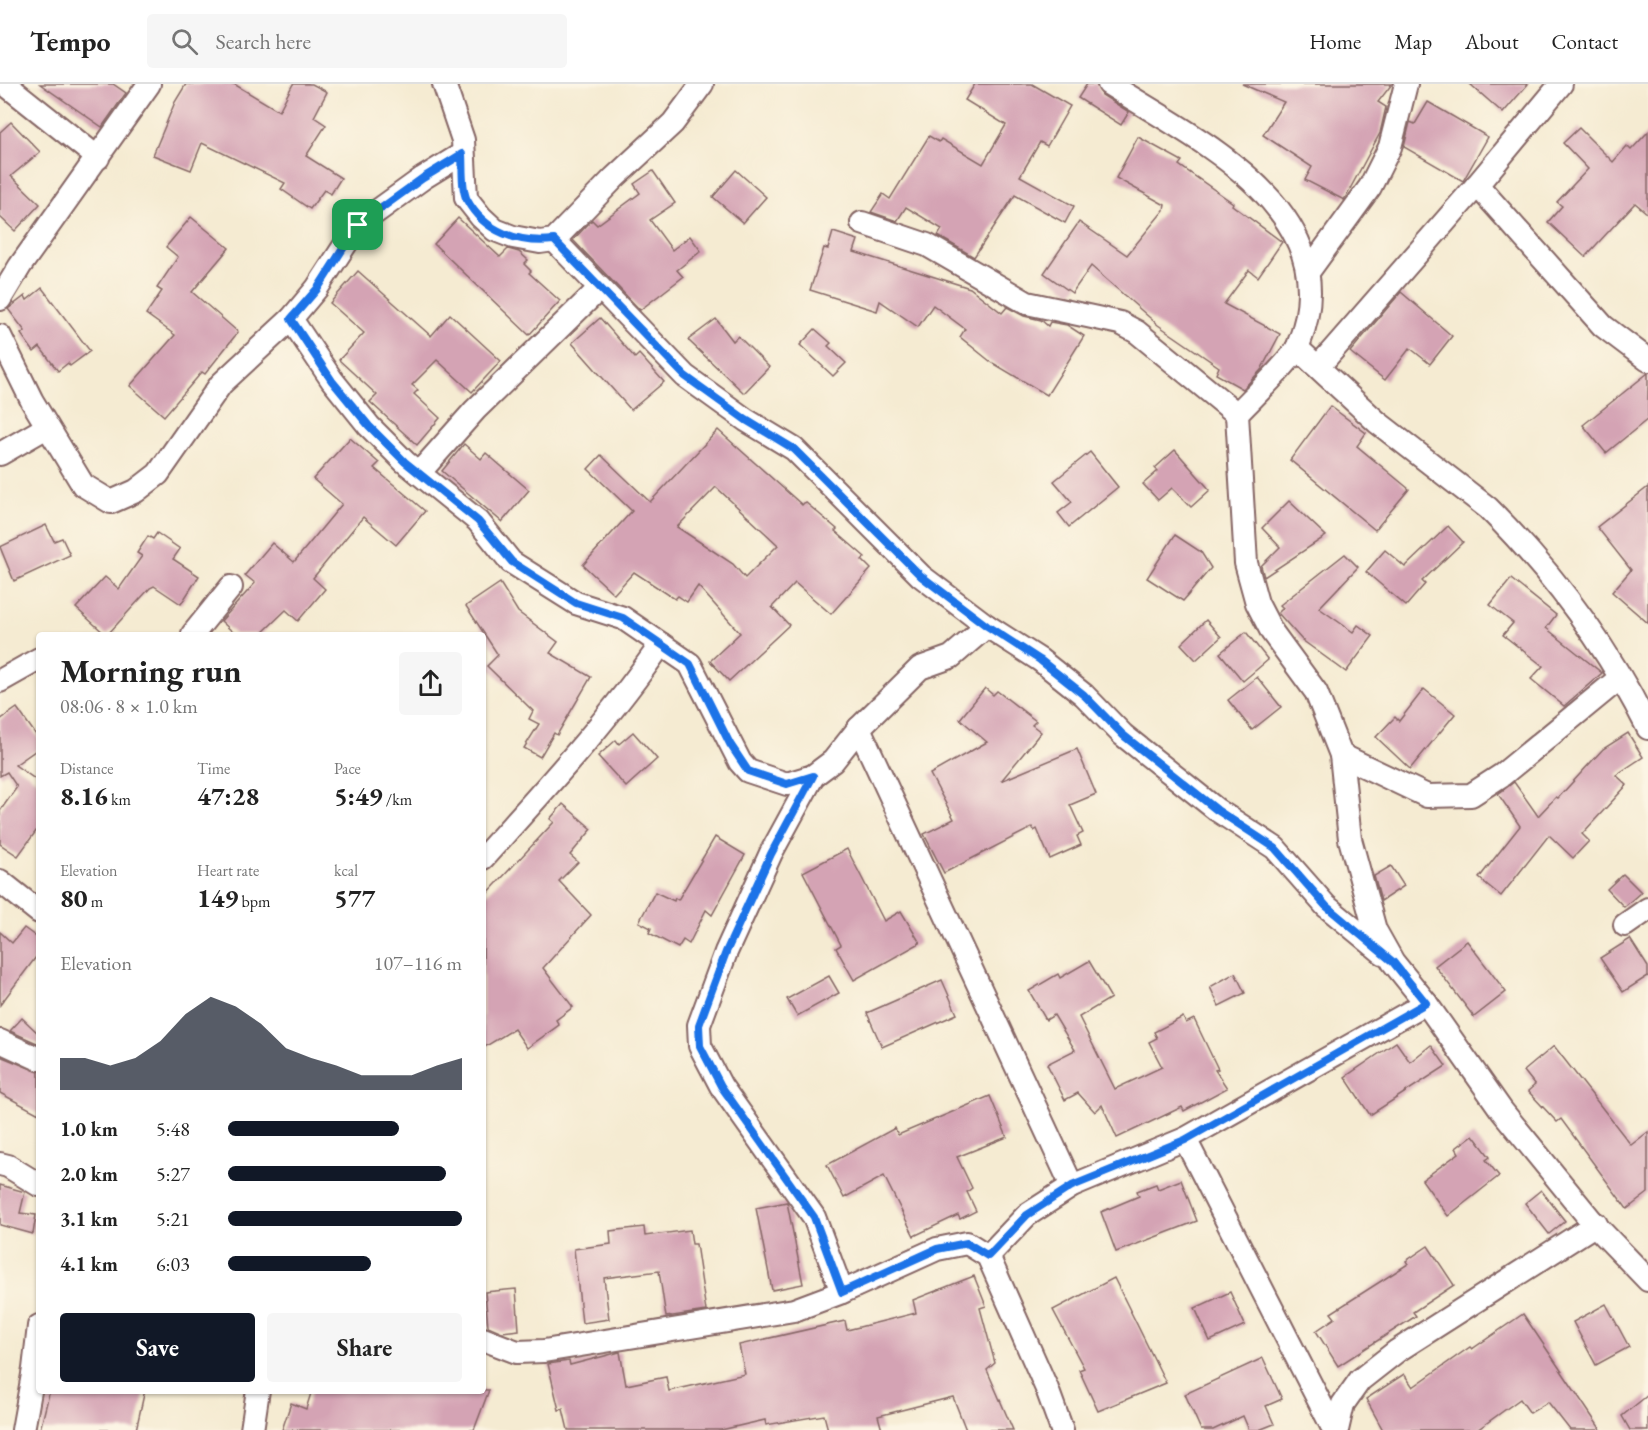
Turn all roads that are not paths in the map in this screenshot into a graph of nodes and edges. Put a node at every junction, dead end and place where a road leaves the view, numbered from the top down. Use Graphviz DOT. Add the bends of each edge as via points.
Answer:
graph roads {
  1 [pos="5,84"];
  2 [pos="149,84"];
  3 [pos="444,84"];
  4 [pos="702,84"];
  5 [pos="1109,84"];
  6 [pos="1406,84"];
  7 [pos="1561,84"];
  8 [pos="462,154"];
  9 [pos="98,158"];
  10 [pos="1478,185"];
  11 [pos="862,223"];
  12 [pos="554,240"];
  13 [pos="1308,272"];
  14 [pos="600,288"];
  15 [pos="0,299"];
  16 [pos="291,319"];
  17 [pos="0,336"];
  18 [pos="1297,348"];
  19 [pos="1648,360"];
  20 [pos="1319,366"];
  21 [pos="1237,414"];
  22 [pos="47,427"];
  23 [pos="0,454"];
  24 [pos="419,473"];
  25 [pos="231,587"];
  26 [pos="987,626"];
  27 [pos="195,632"];
  28 [pos="661,644"];
  29 [pos="36,661"];
  30 [pos="1620,678"];
  31 [pos="0,681"];
  32 [pos="860,728"];
  33 [pos="1648,728"];
  34 [pos="1341,755"];
  35 [pos="813,776"];
  36 [pos="486,855"];
  37 [pos="0,880"];
  38 [pos="1648,909"];
  39 [pos="36,910"];
  40 [pos="1625,925"];
  41 [pos="1393,962"];
  42 [pos="1426,1003"];
  43 [pos="0,1041"];
  44 [pos="36,1058"];
  45 [pos="1185,1140"];
  46 [pos="0,1164"];
  47 [pos="36,1183"];
  48 [pos="1072,1186"];
  49 [pos="1596,1224"];
  50 [pos="988,1256"];
  51 [pos="1648,1280"];
  52 [pos="842,1292"];
  53 [pos="486,1340"];
  54 [pos="36,1352"];
  55 [pos="257,1394"];
  56 [pos="23,1430"];
  57 [pos="252,1430"];
  58 [pos="1062,1430"];
  59 [pos="1335,1430"];
  1 -- 9 [label="street"];
  2 -- 9 [label="street"];
  3 -- 8 [label="street" via="463,140"];
  4 -- 12 [label="street" via="673,123"];
  5 -- 13 [label="street" via="1229,159 1278,208 1298,237"];
  6 -- 13 [label="street" via="1390,147 1370,187"];
  7 -- 10 [label="street"];
  8 -- 12 [label="street" via="466,198 481,218 495,230 513,237 540,242"];
  8 -- 16 [label="street" via="358,225 318,288"];
  9 -- 15 [label="street"];
  10 -- 19 [label="street" via="1603,326"];
  10 -- 20 [label="street"];
  11 -- 21 [label="street" via="927,245 1027,303 1120,323 1137,332"];
  12 -- 14 [label="street"];
  13 -- 18 [label="street" via="1308,300"];
  14 -- 24 [label="street" via="475,410"];
  14 -- 26 [label="street" via="685,376 794,449 921,576"];
  16 -- 22 [label="street" via="221,384 158,474 136,491 111,502 83,485"];
  16 -- 24 [label="street" via="363,419"];
  17 -- 22 [label="street"];
  18 -- 20 [label="street"];
  18 -- 21 [label="street"];
  20 -- 30 [label="street" via="1377,422 1504,523 1568,600"];
  21 -- 34 [label="street" via="1246,563 1257,603 1272,632 1316,692"];
  22 -- 23 [label="street"];
  24 -- 28 [label="street" via="478,521 512,562 576,603 623,618"];
  25 -- 27 [label="street"];
  26 -- 32 [label="street" via="951,657 920,668"];
  26 -- 41 [label="street" via="1040,660 1084,695 1123,735 1217,810 1275,848 1326,906"];
  28 -- 35 [label="street" via="690,664 748,771 787,784"];
  28 -- 36 [label="street" via="542,793"];
  29 -- 31 [label="street"];
  30 -- 33 [label="street"];
  30 -- 34 [label="street" via="1502,775 1471,795 1427,796"];
  32 -- 35 [label="street" via="833,761"];
  32 -- 48 [label="street"];
  34 -- 41 [label="street" via="1350,838 1375,930"];
  35 -- 52 [label="street" via="771,854 726,952 699,1025 699,1035 700,1046 721,1086 814,1217"];
  37 -- 39 [label="street"];
  38 -- 40 [label="street"];
  41 -- 42 [label="street"];
  42 -- 45 [label="street"];
  42 -- 49 [label="street" via="1502,1111"];
  43 -- 44 [label="street"];
  45 -- 48 [label="street"];
  45 -- 59 [label="street"];
  46 -- 47 [label="street"];
  48 -- 50 [label="street" via="1027,1215"];
  49 -- 51 [label="street"];
  49 -- 59 [label="street" via="1360,1380 1343,1404"];
  50 -- 52 [label="street" via="967,1243 937,1249"];
  50 -- 58 [label="street"];
  52 -- 53 [label="street" via="794,1310 544,1351 517,1352"];
  54 -- 56 [label="street"];
  55 -- 57 [label="street"];
}
